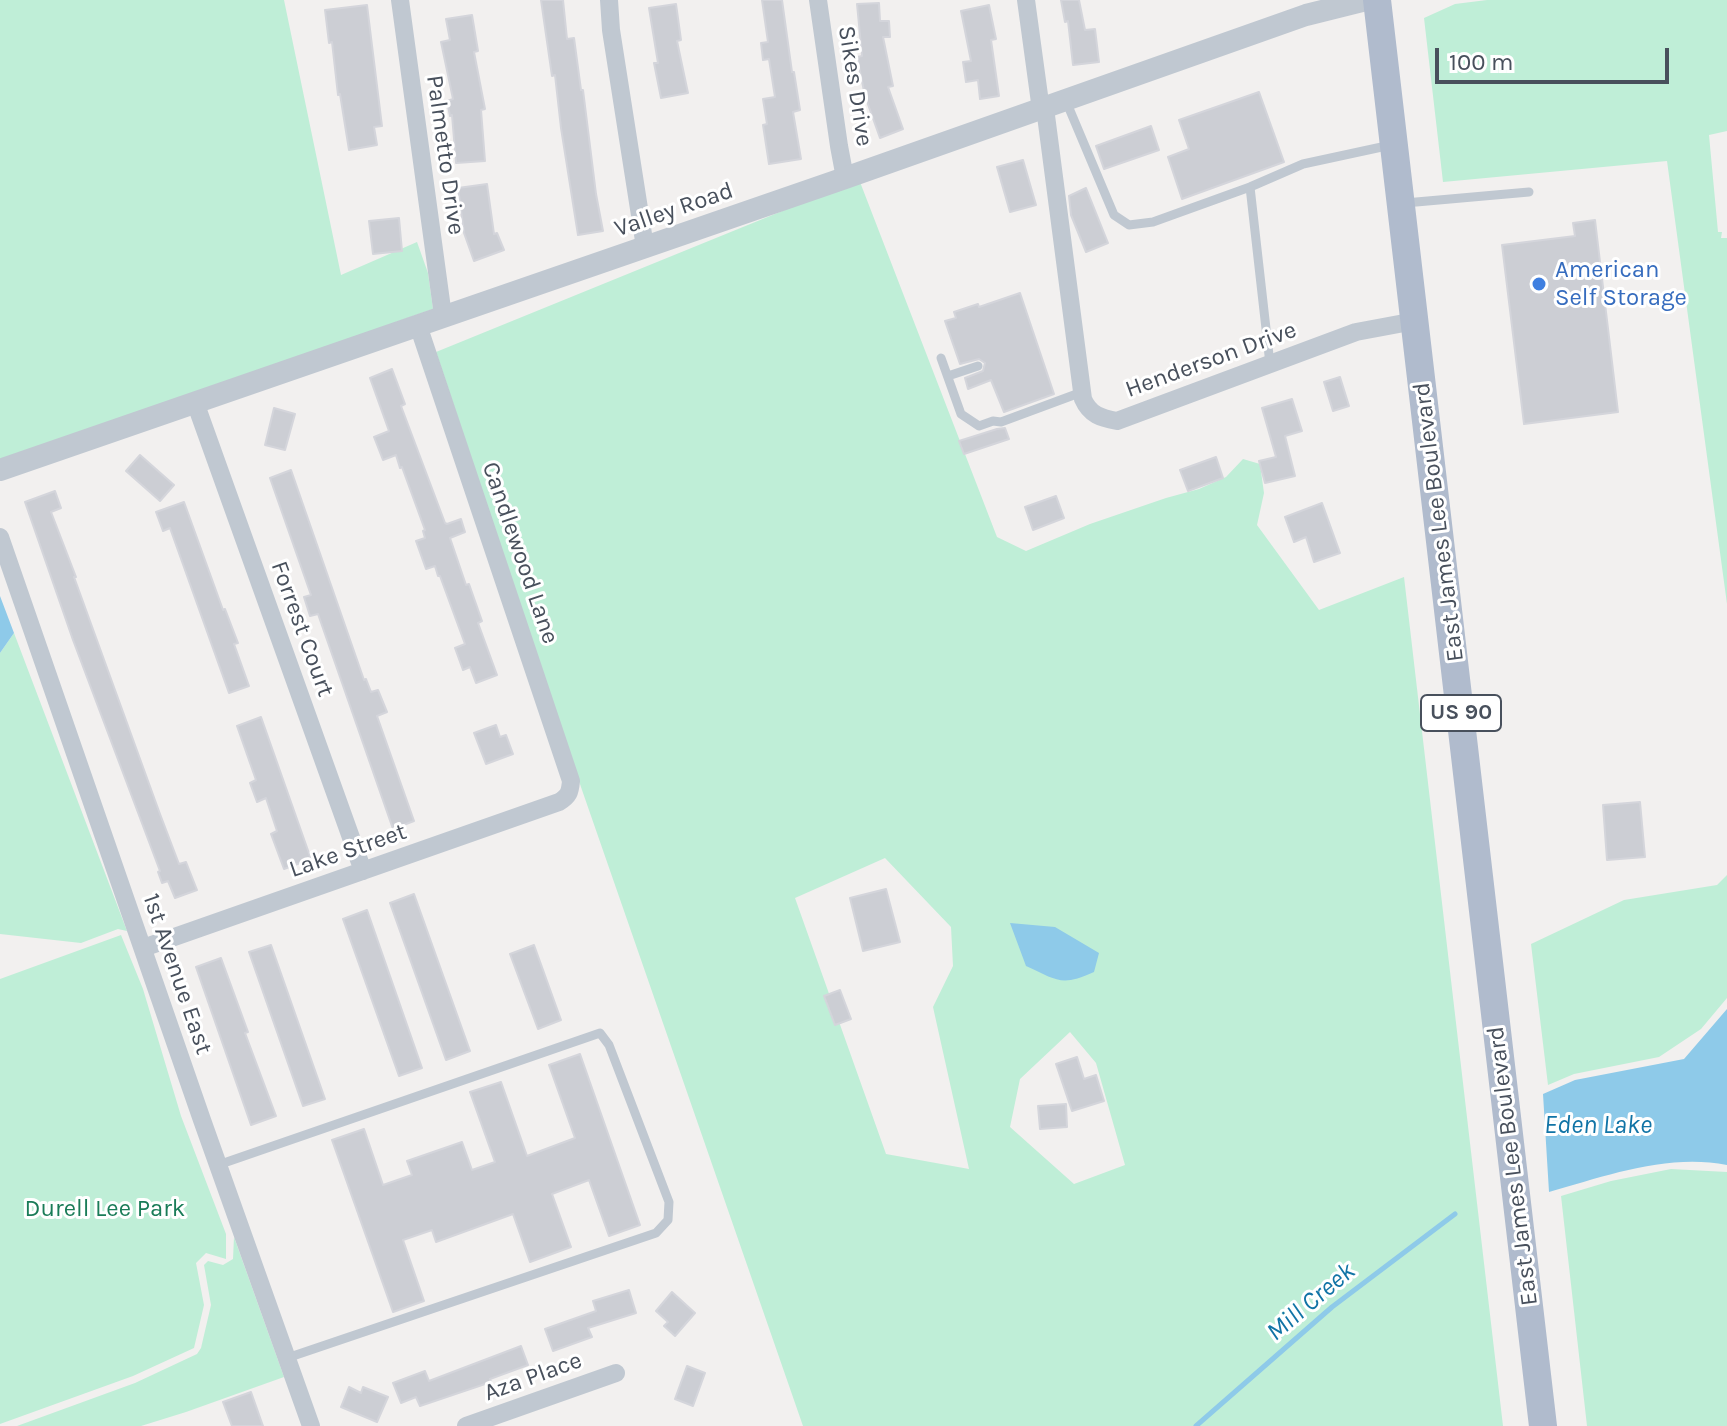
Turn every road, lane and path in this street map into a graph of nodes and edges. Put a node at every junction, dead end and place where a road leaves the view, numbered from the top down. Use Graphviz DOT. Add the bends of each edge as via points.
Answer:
graph roads {
  1 [pos="400,0"];
  2 [pos="609,0"];
  3 [pos="818,0"];
  4 [pos="1026,0"];
  5 [pos="1366,0"];
  6 [pos="1377,0"];
  7 [pos="1051,106"];
  8 [pos="1394,145"];
  9 [pos="845,178"];
  10 [pos="1250,187"];
  11 [pos="1529,192"];
  12 [pos="1401,204"];
  13 [pos="645,247"];
  14 [pos="443,316"];
  15 [pos="1415,321"];
  16 [pos="418,325"];
  17 [pos="941,358"];
  18 [pos="1270,364"];
  19 [pos="978,366"];
  20 [pos="948,376"];
  21 [pos="1082,392"];
  22 [pos="195,402"];
  23 [pos="0,470"];
  24 [pos="0,537"];
  25 [pos="567,797"];
  26 [pos="363,871"];
  27 [pos="143,948"];
  28 [pos="218,1165"];
  29 [pos="287,1358"];
  30 [pos="616,1373"];
  31 [pos="311,1426"];
  32 [pos="466,1426"];
  33 [pos="1543,1426"];
  1 -- 14 [label="street, Palmetto Drive"];
  2 -- 13 [label="street"];
  3 -- 9 [label="street, Sikes Drive"];
  4 -- 7 [label="street"];
  5 -- 7 [label="street, Valley Road" via="1306,15"];
  6 -- 8 [label="main road, East James Lee Boulevard / US 90"];
  7 -- 9 [label="street, Valley Road"];
  7 -- 10 [label="lane" via="1114,215 1129,225 1153,222"];
  7 -- 21 [label="street"];
  8 -- 10 [label="lane" via="1303,164"];
  8 -- 12 [label="main road, East James Lee Boulevard / US 90"];
  9 -- 13 [label="street, Valley Road"];
  10 -- 18 [label="lane"];
  11 -- 12 [label="lane"];
  12 -- 15 [label="main road, East James Lee Boulevard / US 90"];
  13 -- 14 [label="street, Valley Road"];
  14 -- 16 [label="street, Valley Road"];
  15 -- 18 [label="street, Henderson Drive" via="1356,332"];
  15 -- 33 [label="main road, East James Lee Boulevard / US 90"];
  16 -- 22 [label="street, Valley Road"];
  16 -- 25 [label="street, Candlewood Lane" via="571,781"];
  17 -- 20 [label="lane"];
  18 -- 21 [label="street, Henderson Drive" via="1117,421 1091,412"];
  19 -- 20 [label="lane"];
  20 -- 21 [label="lane" via="961,414 979,426"];
  22 -- 23 [label="street, Valley Road"];
  22 -- 26 [label="street, Forrest Court"];
  24 -- 27 [label="street, 1st Avenue East"];
  25 -- 26 [label="street, Lake Street"];
  26 -- 27 [label="street, Lake Street"];
  27 -- 28 [label="street, 1st Avenue East"];
  28 -- 29 [label="street, 1st Avenue East"];
  28 -- 29 [label="lane" via="600,1033 669,1202 668,1220 656,1233"];
  29 -- 31 [label="street, 1st Avenue East"];
  30 -- 32 [label="street, Aza Place"];
}
